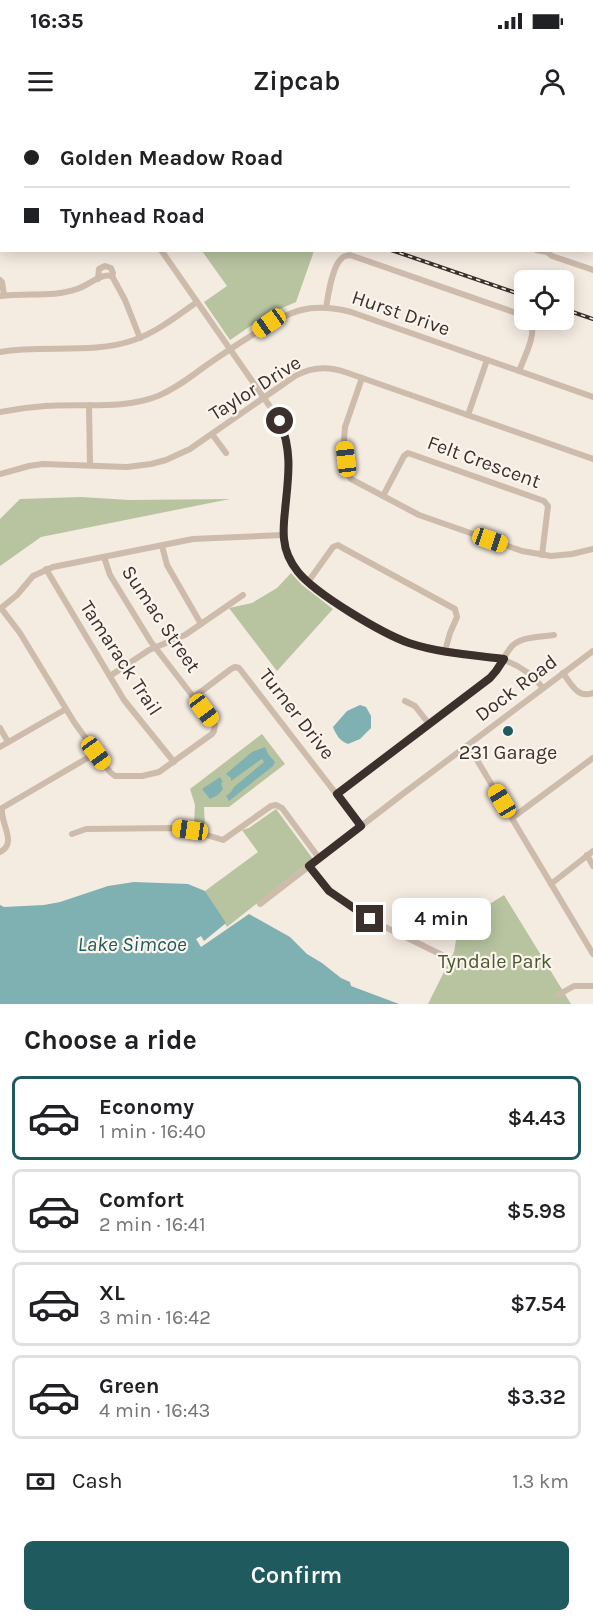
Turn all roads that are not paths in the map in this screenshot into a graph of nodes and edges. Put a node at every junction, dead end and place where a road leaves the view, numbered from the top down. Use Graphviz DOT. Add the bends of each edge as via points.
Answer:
graph roads {
  1 [pos="162,252"];
  2 [pos="548,252"];
  3 [pos="593,270"];
  4 [pos="0,280"];
  5 [pos="2,296"];
  6 [pos="197,302"];
  7 [pos="326,308"];
  8 [pos="514,312"];
  9 [pos="533,330"];
  10 [pos="141,338"];
  11 [pos="230,349"];
  12 [pos="0,352"];
  13 [pos="487,360"];
  14 [pos="519,371"];
  15 [pos="362,378"];
  16 [pos="593,397"];
  17 [pos="264,398"];
  18 [pos="89,405"];
  19 [pos="0,412"];
  20 [pos="468,415"];
  21 [pos="212,434"];
  22 [pos="226,453"];
  23 [pos="593,459"];
  24 [pos="90,465"];
  25 [pos="0,474"];
  26 [pos="383,496"];
  27 [pos="283,535"];
  28 [pos="162,546"];
  29 [pos="593,549"];
  30 [pos="542,555"];
  31 [pos="104,557"];
  32 [pos="46,569"];
  33 [pos="308,582"];
  34 [pos="243,595"];
  35 [pos="0,608"];
  36 [pos="201,624"];
  37 [pos="554,635"];
  38 [pos="156,648"];
  39 [pos="445,651"];
  40 [pos="593,651"];
  41 [pos="504,659"];
  42 [pos="563,673"];
  43 [pos="110,676"];
  44 [pos="543,688"];
  45 [pos="593,693"];
  46 [pos="194,697"];
  47 [pos="405,701"];
  48 [pos="66,709"];
  49 [pos="429,724"];
  50 [pos="0,728"];
  51 [pos="8,742"];
  52 [pos="468,745"];
  53 [pos="0,747"];
  54 [pos="96,753"];
  55 [pos="593,758"];
  56 [pos="174,762"];
  57 [pos="337,794"];
  58 [pos="512,818"];
  59 [pos="361,826"];
  60 [pos="72,834"];
  61 [pos="0,852"];
  62 [pos="590,853"];
  63 [pos="319,858"];
  64 [pos="309,866"];
  65 [pos="593,866"];
  66 [pos="551,884"];
  67 [pos="260,904"];
  68 [pos="593,954"];
  69 [pos="442,955"];
  70 [pos="593,986"];
  71 [pos="558,995"];
  1 -- 6 [label="street"];
  2 -- 3 [label="street"];
  4 -- 5 [label="street"];
  5 -- 10 [label="street" via="63,293 112,276"];
  6 -- 10 [label="street"];
  6 -- 11 [label="street"];
  7 -- 8 [label="street" via="337,265 350,255"];
  7 -- 11 [label="street, Hurst Drive" via="282,316"];
  7 -- 13 [label="street, Hurst Drive" via="351,312"];
  9 -- 14 [label="street"];
  10 -- 12 [label="street" via="105,346"];
  11 -- 17 [label="street"];
  11 -- 18 [label="street, Hurst Drive" via="163,394 134,403"];
  13 -- 14 [label="street, Hurst Drive"];
  13 -- 20 [label="street"];
  14 -- 16 [label="street, Hurst Drive"];
  15 -- 17 [label="street, Taylor Drive" via="334,369 313,369"];
  15 -- 20 [label="street, Taylor Drive"];
  15 -- 26 [label="street" via="345,427 348,474"];
  17 -- 21 [label="street, Taylor Drive"];
  17 -- 27 [label="street" via="280,421 288,445"];
  18 -- 19 [label="street, Hurst Drive"];
  18 -- 24 [label="street"];
  20 -- 23 [label="street, Taylor Drive"];
  21 -- 22 [label="street"];
  21 -- 24 [label="street, Taylor Drive" via="186,452 159,462 127,467"];
  24 -- 25 [label="street, Taylor Drive" via="37,465"];
  26 -- 30 [label="street" via="419,515"];
  26 -- 30 [label="street, Felt Crescent" via="408,453 544,501 548,506"];
  27 -- 28 [label="street" via="201,538"];
  27 -- 33 [label="street" via="291,560"];
  28 -- 31 [label="street"];
  28 -- 36 [label="street" via="169,570"];
  29 -- 30 [label="street"];
  31 -- 32 [label="street"];
  31 -- 38 [label="street, Sumac Street" via="110,575"];
  32 -- 35 [label="street" via="33,576"];
  32 -- 43 [label="street, Tamarack Trail"];
  33 -- 39 [label="street" via="353,614 392,635"];
  33 -- 39 [label="street" via="338,545 454,609 457,617"];
  34 -- 36 [label="street"];
  35 -- 48 [label="street" via="20,633"];
  36 -- 38 [label="street"];
  37 -- 41 [label="street" via="516,643"];
  38 -- 43 [label="street"];
  38 -- 46 [label="street, Sumac Street"];
  39 -- 41 [label="street"];
  40 -- 42 [label="street, Dock Road"];
  41 -- 44 [label="street" via="525,669"];
  41 -- 49 [label="street" via="493,675"];
  42 -- 44 [label="street, Dock Road"];
  42 -- 45 [label="street" via="580,693"];
  43 -- 56 [label="street, Tamarack Trail" via="127,704"];
  44 -- 52 [label="street, Dock Road"];
  46 -- 56 [label="street, Sumac Street" via="215,725 214,731"];
  46 -- 57 [label="street, Turner Drive" via="233,667 239,668"];
  47 -- 49 [label="street" via="415,706"];
  48 -- 51 [label="street"];
  48 -- 54 [label="street"];
  49 -- 57 [label="street"];
  50 -- 51 [label="street"];
  51 -- 53 [label="street"];
  52 -- 58 [label="street"];
  52 -- 59 [label="street, Dock Road"];
  54 -- 56 [label="street" via="115,776 149,775"];
  54 -- 61 [label="street" via="2,808 8,843"];
  55 -- 58 [label="street"];
  57 -- 59 [label="street, Turner Drive"];
  58 -- 66 [label="street"];
  59 -- 63 [label="street, Dock Road"];
  60 -- 63 [label="street" via="86,829 176,828 223,840 276,805"];
  62 -- 65 [label="street"];
  62 -- 66 [label="street"];
  63 -- 64 [label="street, Dock Road"];
  64 -- 67 [label="street, Dock Road"];
  64 -- 69 [label="street" via="329,891 357,911"];
  66 -- 68 [label="street"];
  70 -- 71 [label="street" via="574,986"];
}
